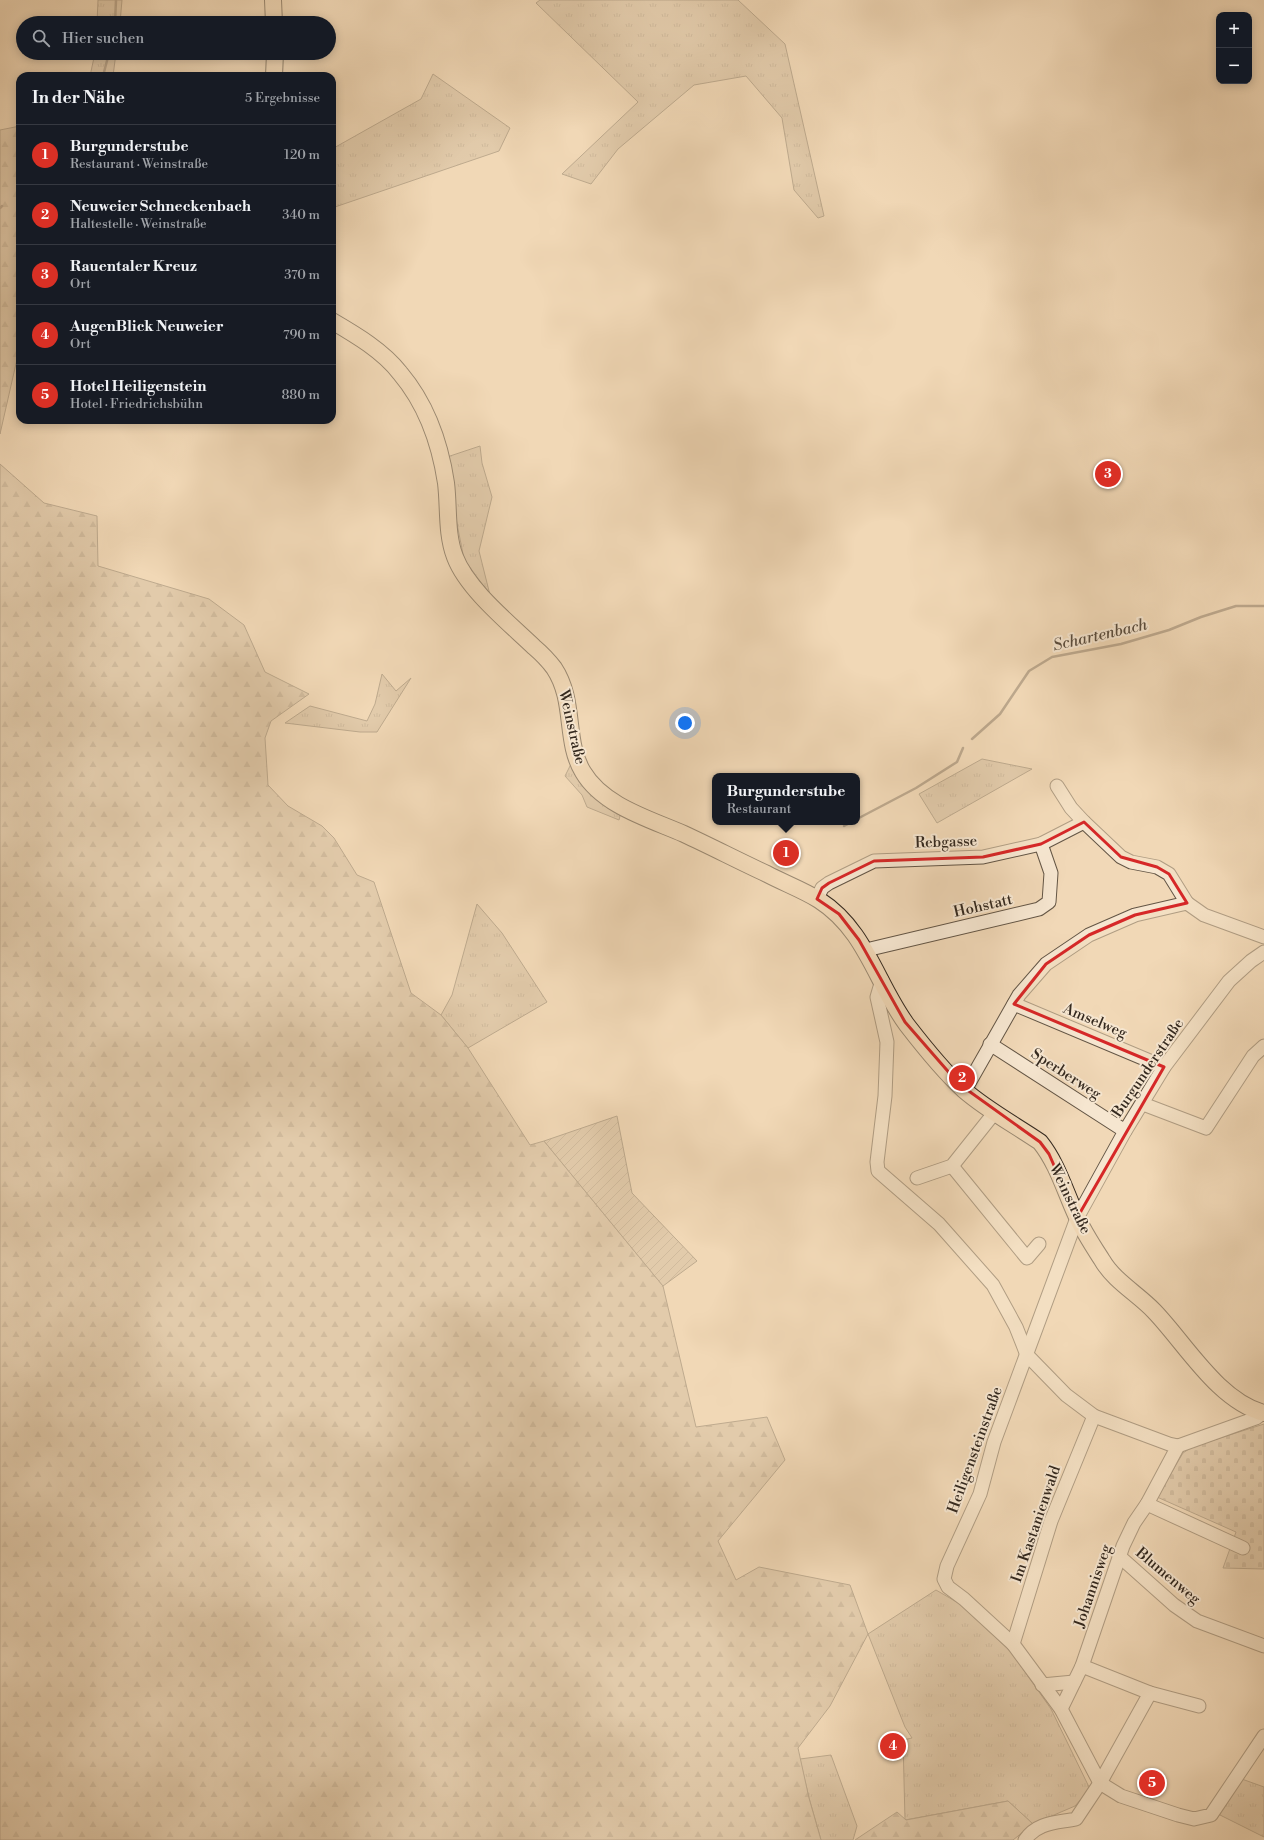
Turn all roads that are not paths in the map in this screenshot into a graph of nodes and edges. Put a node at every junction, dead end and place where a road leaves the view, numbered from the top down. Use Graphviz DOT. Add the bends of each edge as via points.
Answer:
graph roads {
  1 [pos="273,0"];
  2 [pos="274,16"];
  3 [pos="275,60"];
  4 [pos="274,72"];
  5 [pos="336,324"];
  6 [pos="1057,786"];
  7 [pos="1084,822"];
  8 [pos="1041,844"];
  9 [pos="817,899"];
  10 [pos="1187,903"];
  11 [pos="1264,937"];
  12 [pos="866,950"];
  13 [pos="1264,952"];
  14 [pos="882,980"];
  15 [pos="1014,1004"];
  16 [pos="990,1044"];
  17 [pos="1264,1046"];
  18 [pos="1164,1067"];
  19 [pos="965,1090"];
  20 [pos="1143,1104"];
  21 [pos="995,1112"];
  22 [pos="1125,1131"];
  23 [pos="952,1166"];
  24 [pos="916,1178"];
  25 [pos="1077,1218"];
  26 [pos="1039,1244"];
  27 [pos="1027,1355"];
  28 [pos="1264,1413"];
  29 [pos="1094,1416"];
  30 [pos="1178,1446"];
  31 [pos="1147,1504"];
  32 [pos="1243,1548"];
  33 [pos="1118,1556"];
  34 [pos="1013,1644"];
  35 [pos="1264,1646"];
  36 [pos="1082,1666"];
  37 [pos="1074,1682"];
  38 [pos="1042,1685"];
  39 [pos="1150,1693"];
  40 [pos="1199,1706"];
  41 [pos="1061,1710"];
  42 [pos="1264,1736"];
  43 [pos="1100,1783"];
  44 [pos="1025,1840"];
  1 -- 2 [label="main road"];
  3 -- 4 [label="main road"];
  5 -- 9 [label="main road, Weinstraße" via="373,348 400,372 420,401 435,432 443,464 449,532 454,556 464,576 553,667 567,698 576,758 582,772 592,784 605,796 625,808"];
  6 -- 7 [label="street"];
  7 -- 8 [label="street, Rebgasse"];
  7 -- 10 [label="street" via="1121,857 1131,862 1157,867 1169,874"];
  8 -- 9 [label="street, Rebgasse" via="983,857 874,861 829,883 822,888"];
  8 -- 12 [label="street, Hohstatt" via="1052,873 1049,902 1039,909"];
  9 -- 12 [label="main road, Weinstraße" via="839,914"];
  10 -- 11 [label="street" via="1204,915 1224,924"];
  10 -- 15 [label="street" via="1135,915 1088,935 1046,964"];
  12 -- 14 [label="main road, Weinstraße"];
  13 -- 18 [label="street, Burgunderstraße" via="1229,981"];
  14 -- 19 [label="main road, Weinstraße" via="905,1022 926,1049"];
  14 -- 27 [label="street" via="877,997 887,1042 878,1171 939,1224 993,1285 1016,1327"];
  15 -- 16 [label="street"];
  15 -- 18 [label="street, Amselweg"];
  16 -- 19 [label="street"];
  16 -- 22 [label="street, Sperberweg"];
  17 -- 20 [label="street" via="1253,1056 1206,1128"];
  18 -- 20 [label="street, Burgunderstraße"];
  19 -- 21 [label="main road, Weinstraße"];
  20 -- 22 [label="street, Burgunderstraße"];
  21 -- 23 [label="street"];
  21 -- 25 [label="main road, Weinstraße" via="1040,1142 1049,1154"];
  22 -- 25 [label="street, Burgunderstraße"];
  23 -- 24 [label="street"];
  23 -- 26 [label="street" via="1027,1258"];
  25 -- 27 [label="street, Heiligensteinstraße"];
  25 -- 28 [label="main road, Weinstraße" via="1103,1263 1154,1310 1214,1380 1241,1402"];
  27 -- 29 [label="street" via="1066,1394"];
  27 -- 34 [label="street, Heiligensteinstraße" via="994,1442 980,1494 947,1566 944,1579 948,1587"];
  28 -- 30 [label="street"];
  29 -- 30 [label="street"];
  29 -- 34 [label="street, Im Kastanienwald" via="1051,1521"];
  30 -- 31 [label="street, Johannisweg"];
  31 -- 32 [label="street"];
  31 -- 33 [label="street, Johannisweg" via="1134,1523"];
  33 -- 35 [label="street, Blumenweg" via="1174,1605 1197,1621"];
  33 -- 36 [label="street, Johannisweg"];
  34 -- 38 [label="street, Heiligensteinstraße"];
  36 -- 37 [label="street, Johannisweg"];
  36 -- 39 [label="street"];
  37 -- 38 [label="street"];
  37 -- 41 [label="street, Johannisweg"];
  38 -- 41 [label="street, Heiligensteinstraße"];
  39 -- 40 [label="street"];
  39 -- 43 [label="street"];
  41 -- 43 [label="street, Heiligensteinstraße"];
  42 -- 43 [label="street" via="1211,1815 1194,1819 1178,1815 1121,1796"];
  43 -- 44 [label="street" via="1076,1819 1041,1825 1031,1831"];
}
